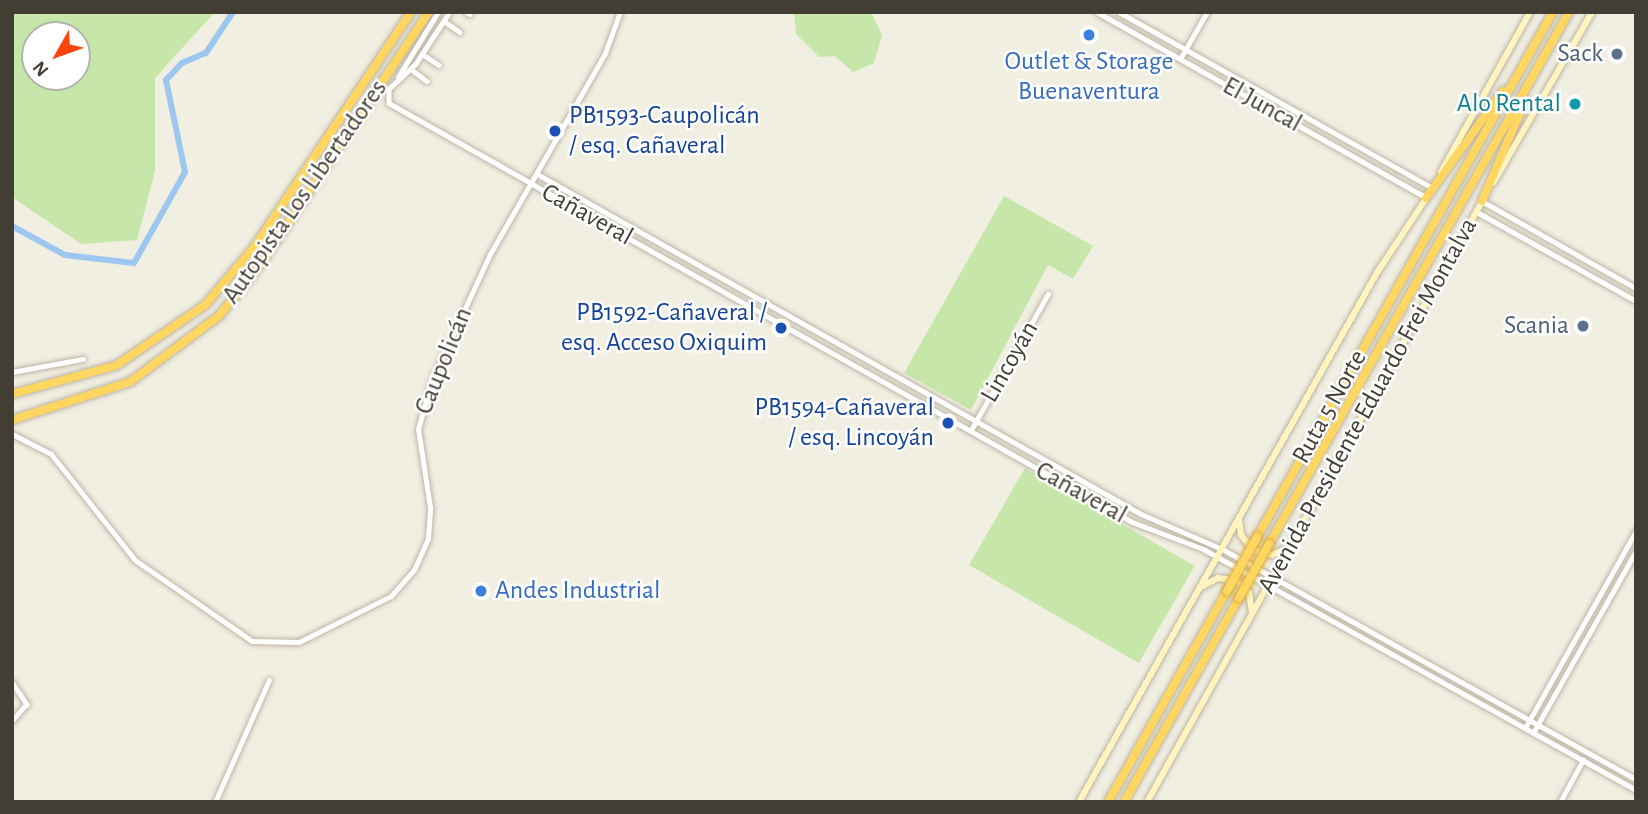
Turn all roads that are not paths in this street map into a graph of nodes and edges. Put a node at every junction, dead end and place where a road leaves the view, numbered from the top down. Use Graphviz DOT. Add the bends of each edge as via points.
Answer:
graph roads {
  1 [pos="411,12"];
  2 [pos="429,12"];
  3 [pos="438,12"];
  4 [pos="450,12"];
  5 [pos="620,12"];
  6 [pos="1097,12"];
  7 [pos="1119,12"];
  8 [pos="1207,12"];
  9 [pos="1530,12"];
  10 [pos="1553,12"];
  11 [pos="1569,12"];
  12 [pos="1592,12"];
  13 [pos="444,21"];
  14 [pos="460,32"];
  15 [pos="1186,50"];
  16 [pos="1546,53"];
  17 [pos="422,54"];
  18 [pos="1527,57"];
  19 [pos="1180,59"];
  20 [pos="439,65"];
  21 [pos="411,69"];
  22 [pos="398,79"];
  23 [pos="427,81"];
  24 [pos="1388,164"];
  25 [pos="1383,173"];
  26 [pos="537,174"];
  27 [pos="532,184"];
  28 [pos="1432,188"];
  29 [pos="1426,198"];
  30 [pos="1482,201"];
  31 [pos="1476,212"];
  32 [pos="1636,288"];
  33 [pos="1048,294"];
  34 [pos="1636,301"];
  35 [pos="83,359"];
  36 [pos="12,372"];
  37 [pos="12,394"];
  38 [pos="12,420"];
  39 [pos="976,421"];
  40 [pos="971,430"];
  41 [pos="12,434"];
  42 [pos="1240,518"];
  43 [pos="1636,531"];
  44 [pos="1290,546"];
  45 [pos="1222,549"];
  46 [pos="1636,551"];
  47 [pos="1217,557"];
  48 [pos="1274,577"];
  49 [pos="1269,586"];
  50 [pos="1200,587"];
  51 [pos="1251,618"];
  52 [pos="269,680"];
  53 [pos="12,682"];
  54 [pos="1530,719"];
  55 [pos="12,721"];
  56 [pos="1538,724"];
  57 [pos="1525,728"];
  58 [pos="1534,733"];
  59 [pos="1583,760"];
  60 [pos="1636,779"];
  61 [pos="1636,790"];
  62 [pos="215,802"];
  63 [pos="1079,802"];
  64 [pos="1108,802"];
  65 [pos="1124,802"];
  66 [pos="1147,802"];
  67 [pos="1560,802"];
  1 -- 37 [label="highway, Autopista Los Libertadores" via="250,253 205,305 117,365"];
  2 -- 38 [label="highway, Autopista Los Libertadores" via="260,265 219,316 130,382"];
  3 -- 22 [label="street"];
  4 -- 13 [label="street"];
  5 -- 26 [label="street, Caupolicán"];
  6 -- 19 [label="street, El Juncal"];
  7 -- 15 [label="street, El Juncal"];
  8 -- 15 [label="street"];
  9 -- 28 [label="main road, Avenida Presidente Eduardo Frei Montalva"];
  10 -- 18 [label="highway, Ruta 5 Norte"];
  11 -- 16 [label="highway, Ruta 5 Norte"];
  12 -- 30 [label="main road, Avenida Presidente Eduardo Frei Montalva"];
  13 -- 14 [label="street"];
  13 -- 17 [label="street"];
  15 -- 19 [label="street"];
  15 -- 24 [label="street, El Juncal"];
  16 -- 30 [label="highway"];
  16 -- 65 [label="highway, Ruta 5 Norte, bridge"];
  17 -- 20 [label="street"];
  17 -- 21 [label="street"];
  18 -- 29 [label="highway"];
  18 -- 64 [label="highway, Ruta 5 Norte, bridge"];
  19 -- 25 [label="street, El Juncal"];
  21 -- 22 [label="street"];
  21 -- 23 [label="street"];
  22 -- 27 [label="street" via="387,97 394,109"];
  24 -- 25 [label="street"];
  24 -- 28 [label="street, El Juncal"];
  25 -- 29 [label="street, El Juncal"];
  26 -- 27 [label="street, Caupolicán"];
  26 -- 39 [label="street, Cañaveral"];
  27 -- 40 [label="street, Cañaveral"];
  27 -- 41 [label="street, Caupolicán" via="481,272 424,402 418,444 431,519 421,559 385,600 305,640 278,646 252,641 154,574 114,539 51,454"];
  28 -- 29 [label="main road, Avenida Presidente Eduardo Frei Montalva"];
  29 -- 42 [label="main road, Avenida Presidente Eduardo Frei Montalva"];
  30 -- 31 [label="main road, Avenida Presidente Eduardo Frei Montalva"];
  30 -- 32 [label="street"];
  31 -- 34 [label="street"];
  31 -- 44 [label="main road, Avenida Presidente Eduardo Frei Montalva"];
  33 -- 39 [label="street, Lincoyán"];
  35 -- 36 [label="street"];
  39 -- 40 [label="street, Lincoyán"];
  39 -- 45 [label="street, Cañaveral" via="1142,514"];
  40 -- 47 [label="street, Cañaveral" via="1132,522"];
  42 -- 44 [label="main road" via="1241,536 1253,550 1272,555"];
  42 -- 45 [label="main road, Avenida Presidente Eduardo Frei Montalva"];
  43 -- 54 [label="street"];
  44 -- 48 [label="main road, Avenida Presidente Eduardo Frei Montalva"];
  45 -- 47 [label="main road, Avenida Presidente Eduardo Frei Montalva"];
  45 -- 48 [label="street, Cañaveral"];
  46 -- 56 [label="street"];
  47 -- 49 [label="street, Cañaveral"];
  47 -- 50 [label="main road, Avenida Presidente Eduardo Frei Montalva"];
  48 -- 49 [label="main road, Avenida Presidente Eduardo Frei Montalva"];
  48 -- 54 [label="street, Cañaveral"];
  49 -- 51 [label="main road, Avenida Presidente Eduardo Frei Montalva"];
  49 -- 57 [label="street, Cañaveral"];
  50 -- 51 [label="main road" via="1219,578 1239,582 1251,596"];
  50 -- 63 [label="main road, Avenida Presidente Eduardo Frei Montalva"];
  51 -- 66 [label="main road, Avenida Presidente Eduardo Frei Montalva"];
  52 -- 62 [label="street"];
  53 -- 55 [label="street" via="27,704"];
  54 -- 56 [label="street, Cañaveral"];
  54 -- 57 [label="street"];
  56 -- 58 [label="street"];
  56 -- 60 [label="street, Cañaveral"];
  57 -- 58 [label="street, Cañaveral"];
  58 -- 59 [label="street, Cañaveral"];
  59 -- 61 [label="street, Cañaveral"];
  59 -- 67 [label="street"];
}
